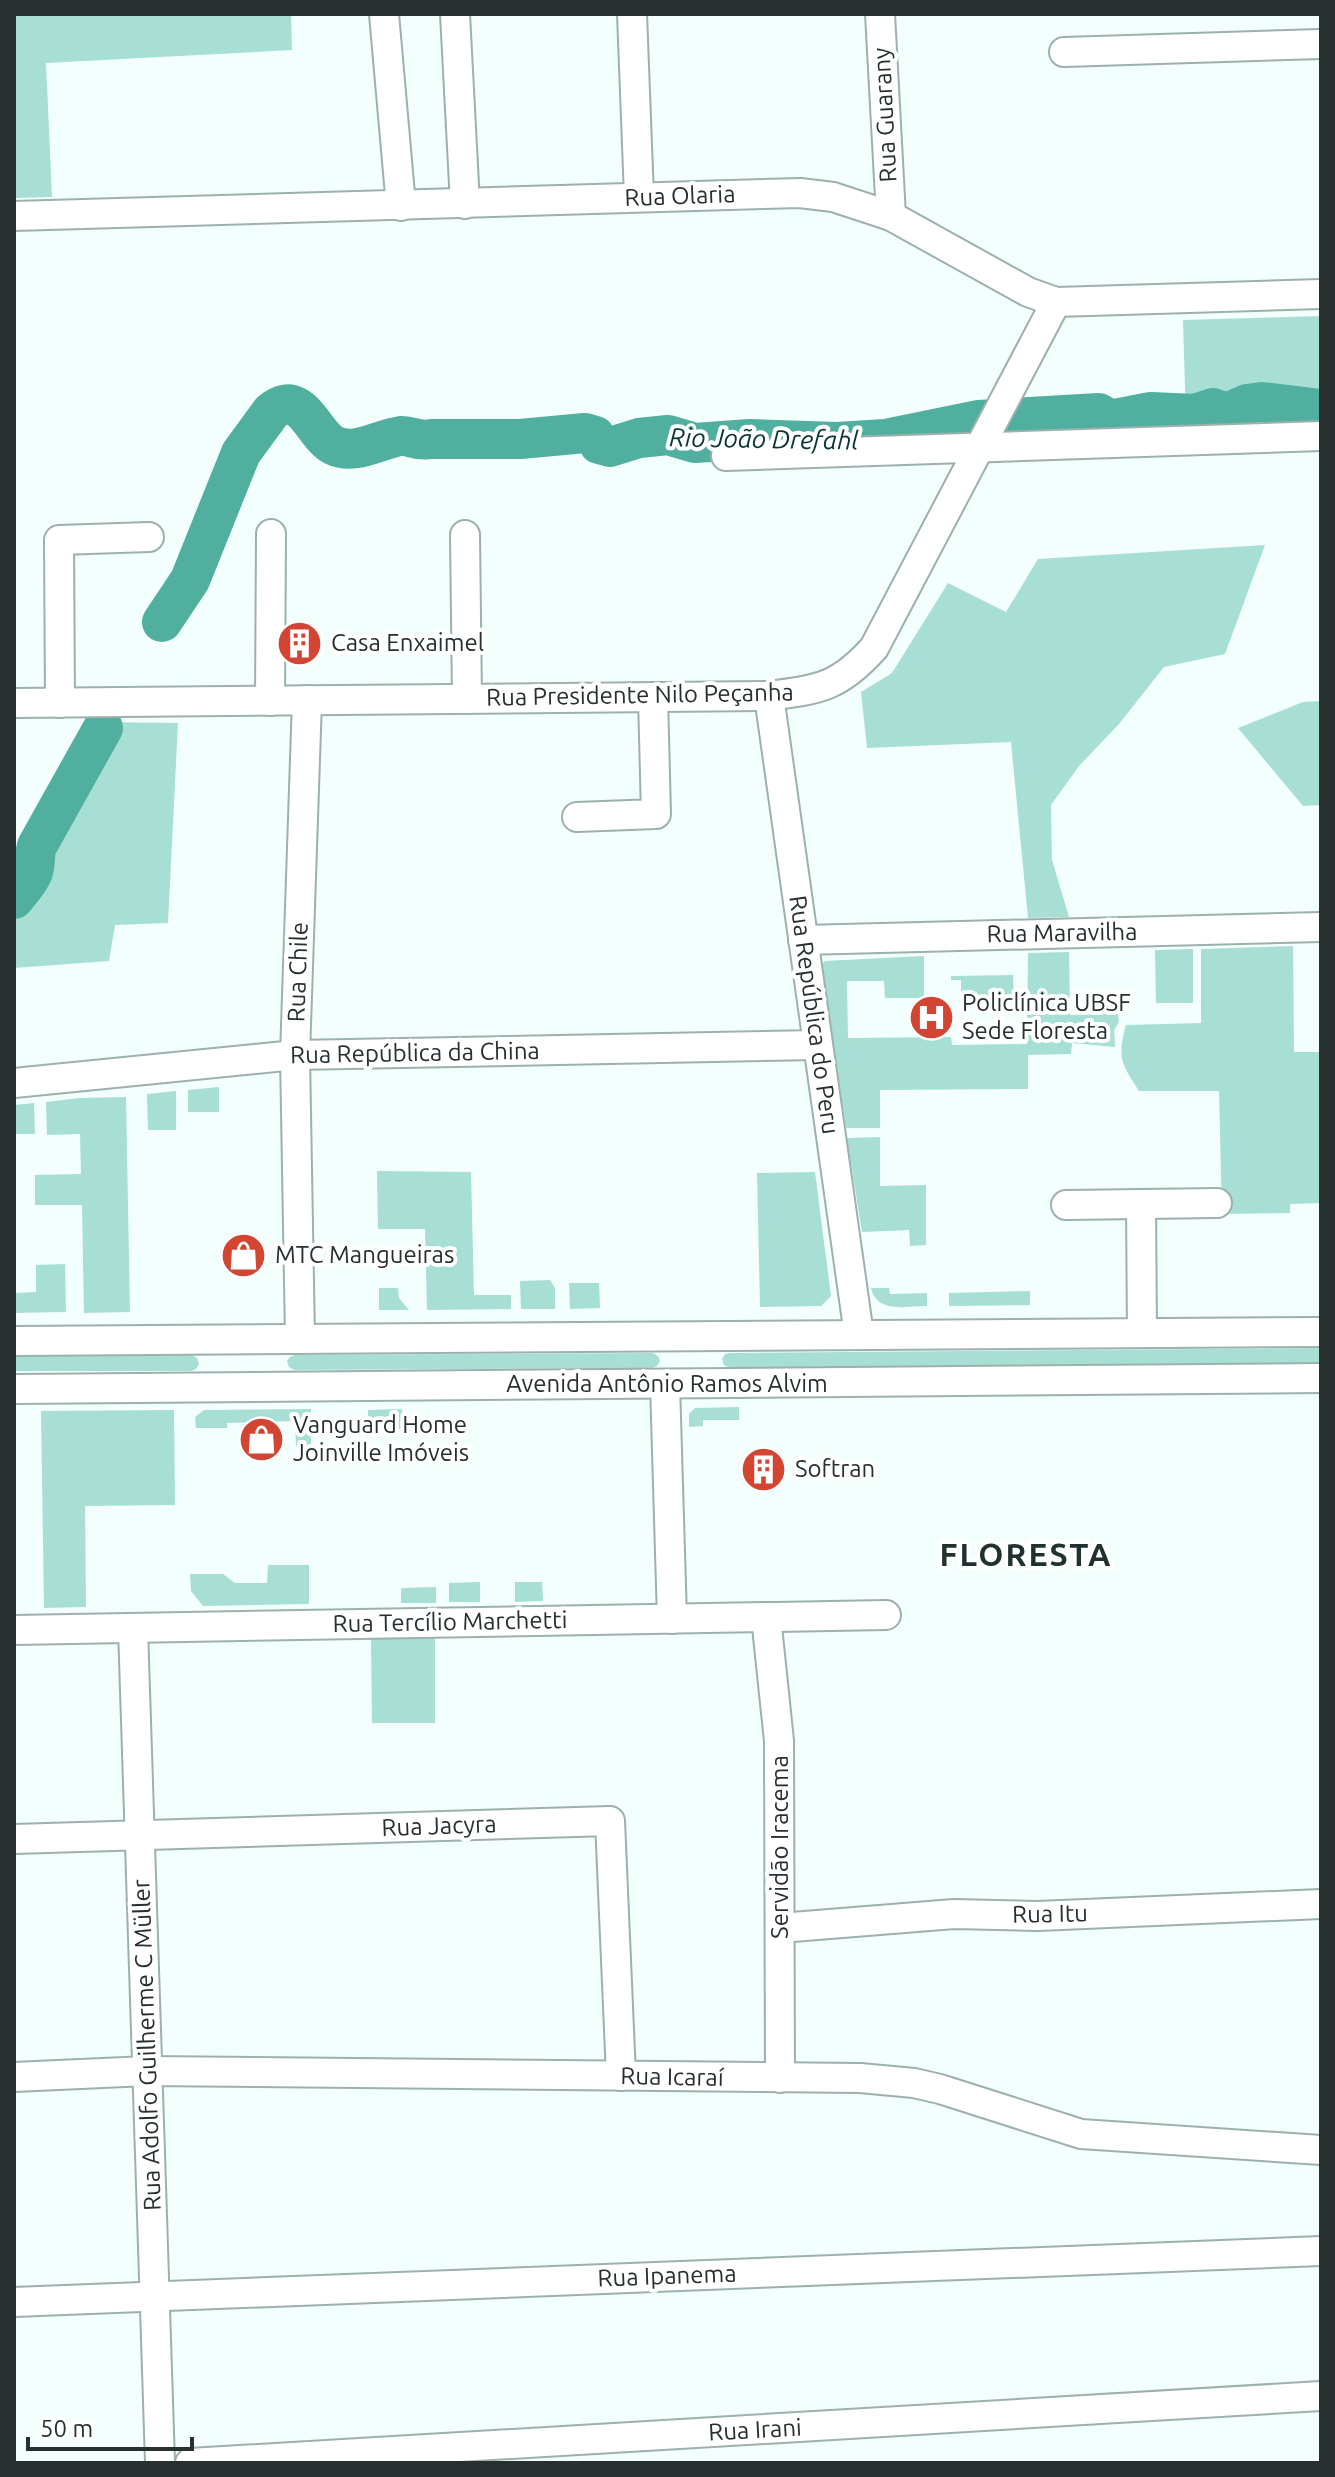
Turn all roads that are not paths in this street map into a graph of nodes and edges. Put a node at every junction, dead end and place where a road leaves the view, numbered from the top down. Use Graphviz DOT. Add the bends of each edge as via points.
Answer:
graph roads {
  1 [pos="384,14"];
  2 [pos="455,14"];
  3 [pos="632,14"];
  4 [pos="880,14"];
  5 [pos="1321,44"];
  6 [pos="1064,52"];
  7 [pos="639,197"];
  8 [pos="465,204"];
  9 [pos="401,206"];
  10 [pos="14,216"];
  11 [pos="891,216"];
  12 [pos="1321,294"];
  13 [pos="1056,302"];
  14 [pos="991,427"];
  15 [pos="1321,436"];
  16 [pos="726,456"];
  17 [pos="271,534"];
  18 [pos="465,535"];
  19 [pos="149,537"];
  20 [pos="769,696"];
  21 [pos="653,697"];
  22 [pos="467,699"];
  23 [pos="307,700"];
  24 [pos="270,701"];
  25 [pos="14,703"];
  26 [pos="60,703"];
  27 [pos="577,817"];
  28 [pos="1321,927"];
  29 [pos="803,940"];
  30 [pos="818,1045"];
  31 [pos="295,1055"];
  32 [pos="14,1083"];
  33 [pos="1217,1203"];
  34 [pos="1141,1204"];
  35 [pos="1066,1205"];
  36 [pos="1321,1332"];
  37 [pos="1142,1333"];
  38 [pos="1273,1333"];
  39 [pos="859,1335"];
  40 [pos="300,1339"];
  41 [pos="14,1341"];
  42 [pos="1321,1378"];
  43 [pos="1214,1379"];
  44 [pos="665,1384"];
  45 [pos="14,1389"];
  46 [pos="886,1615"];
  47 [pos="766,1617"];
  48 [pos="672,1619"];
  49 [pos="133,1628"];
  50 [pos="14,1630"];
  51 [pos="140,1835"];
  52 [pos="14,1839"];
  53 [pos="1321,1904"];
  54 [pos="780,1928"];
  55 [pos="147,2071"];
  56 [pos="621,2076"];
  57 [pos="14,2077"];
  58 [pos="780,2078"];
  59 [pos="1321,2150"];
  60 [pos="1321,2251"];
  61 [pos="155,2296"];
  62 [pos="14,2302"];
  63 [pos="1321,2396"];
  64 [pos="160,2463"];
  65 [pos="190,2463"];
  1 -- 9 [label="street"];
  2 -- 8 [label="street"];
  3 -- 7 [label="street"];
  4 -- 11 [label="street, Rua Guarany"];
  5 -- 6 [label="street"];
  7 -- 8 [label="street, Rua Olaria"];
  7 -- 11 [label="street, Rua Olaria" via="800,193 833,197"];
  8 -- 9 [label="street, Rua Olaria"];
  9 -- 10 [label="street, Rua Olaria"];
  11 -- 13 [label="street, Rua Olaria" via="1028,292"];
  12 -- 13 [label="street, Rua Olaria"];
  13 -- 14 [label="street, Rua Presidente Nilo Peçanha"];
  14 -- 15 [label="street"];
  14 -- 16 [label="street"];
  14 -- 20 [label="street, Rua Presidente Nilo Peçanha" via="874,648 834,683"];
  17 -- 24 [label="street"];
  18 -- 22 [label="street"];
  19 -- 26 [label="street" via="59,540"];
  20 -- 21 [label="street, Rua Presidente Nilo Peçanha"];
  20 -- 29 [label="street, Rua República do Peru"];
  21 -- 22 [label="street, Rua Presidente Nilo Peçanha"];
  21 -- 27 [label="street" via="656,814"];
  22 -- 23 [label="street, Rua Presidente Nilo Peçanha"];
  23 -- 24 [label="street, Rua Presidente Nilo Peçanha"];
  23 -- 31 [label="street, Rua Chile"];
  24 -- 26 [label="street, Rua Presidente Nilo Peçanha"];
  25 -- 26 [label="street, Rua Presidente Nilo Peçanha"];
  28 -- 29 [label="street, Rua Maravilha"];
  29 -- 30 [label="street, Rua República do Peru"];
  30 -- 31 [label="street, Rua República da China"];
  30 -- 39 [label="street, Rua República do Peru"];
  31 -- 32 [label="street, Rua República da China"];
  31 -- 40 [label="street, Rua Chile"];
  33 -- 34 [label="street"];
  34 -- 35 [label="street"];
  34 -- 37 [label="street"];
  36 -- 38 [label="street, Avenida Antônio Ramos Alvim"];
  37 -- 38 [label="street, Avenida Antônio Ramos Alvim"];
  37 -- 39 [label="street, Avenida Antônio Ramos Alvim"];
  38 -- 43 [label="street" via="1300,1345 1297,1367 1224,1371"];
  39 -- 40 [label="street, Avenida Antônio Ramos Alvim"];
  40 -- 41 [label="street, Avenida Antônio Ramos Alvim"];
  42 -- 43 [label="street, Avenida Antônio Ramos Alvim"];
  43 -- 44 [label="street, Avenida Antônio Ramos Alvim"];
  44 -- 45 [label="street, Avenida Antônio Ramos Alvim"];
  44 -- 48 [label="street"];
  46 -- 47 [label="street, Rua Tercílio Marchetti"];
  47 -- 48 [label="street, Rua Tercílio Marchetti"];
  47 -- 54 [label="street, Servidão Iracema" via="779,1741"];
  48 -- 49 [label="street, Rua Tercílio Marchetti"];
  49 -- 50 [label="street, Rua Tercílio Marchetti"];
  49 -- 51 [label="street, Rua Adolfo Guilherme C Müller"];
  51 -- 52 [label="street, Rua Jacyra"];
  51 -- 55 [label="street, Rua Adolfo Guilherme C Müller"];
  51 -- 56 [label="street, Rua Jacyra" via="610,1821"];
  53 -- 54 [label="street, Rua Itu" via="1038,1916 954,1914"];
  54 -- 58 [label="street, Servidão Iracema"];
  55 -- 56 [label="street, Rua Icaraí"];
  55 -- 57 [label="street, Rua Icaraí"];
  55 -- 61 [label="street, Rua Adolfo Guilherme C Müller"];
  56 -- 58 [label="street, Rua Icaraí"];
  58 -- 59 [label="street, Rua Icaraí" via="914,2083 1081,2134"];
  60 -- 61 [label="street, Rua Ipanema"];
  61 -- 62 [label="street, Rua Ipanema"];
  61 -- 64 [label="street, Rua Adolfo Guilherme C Müller"];
  63 -- 65 [label="street, Rua Irani"];
}
